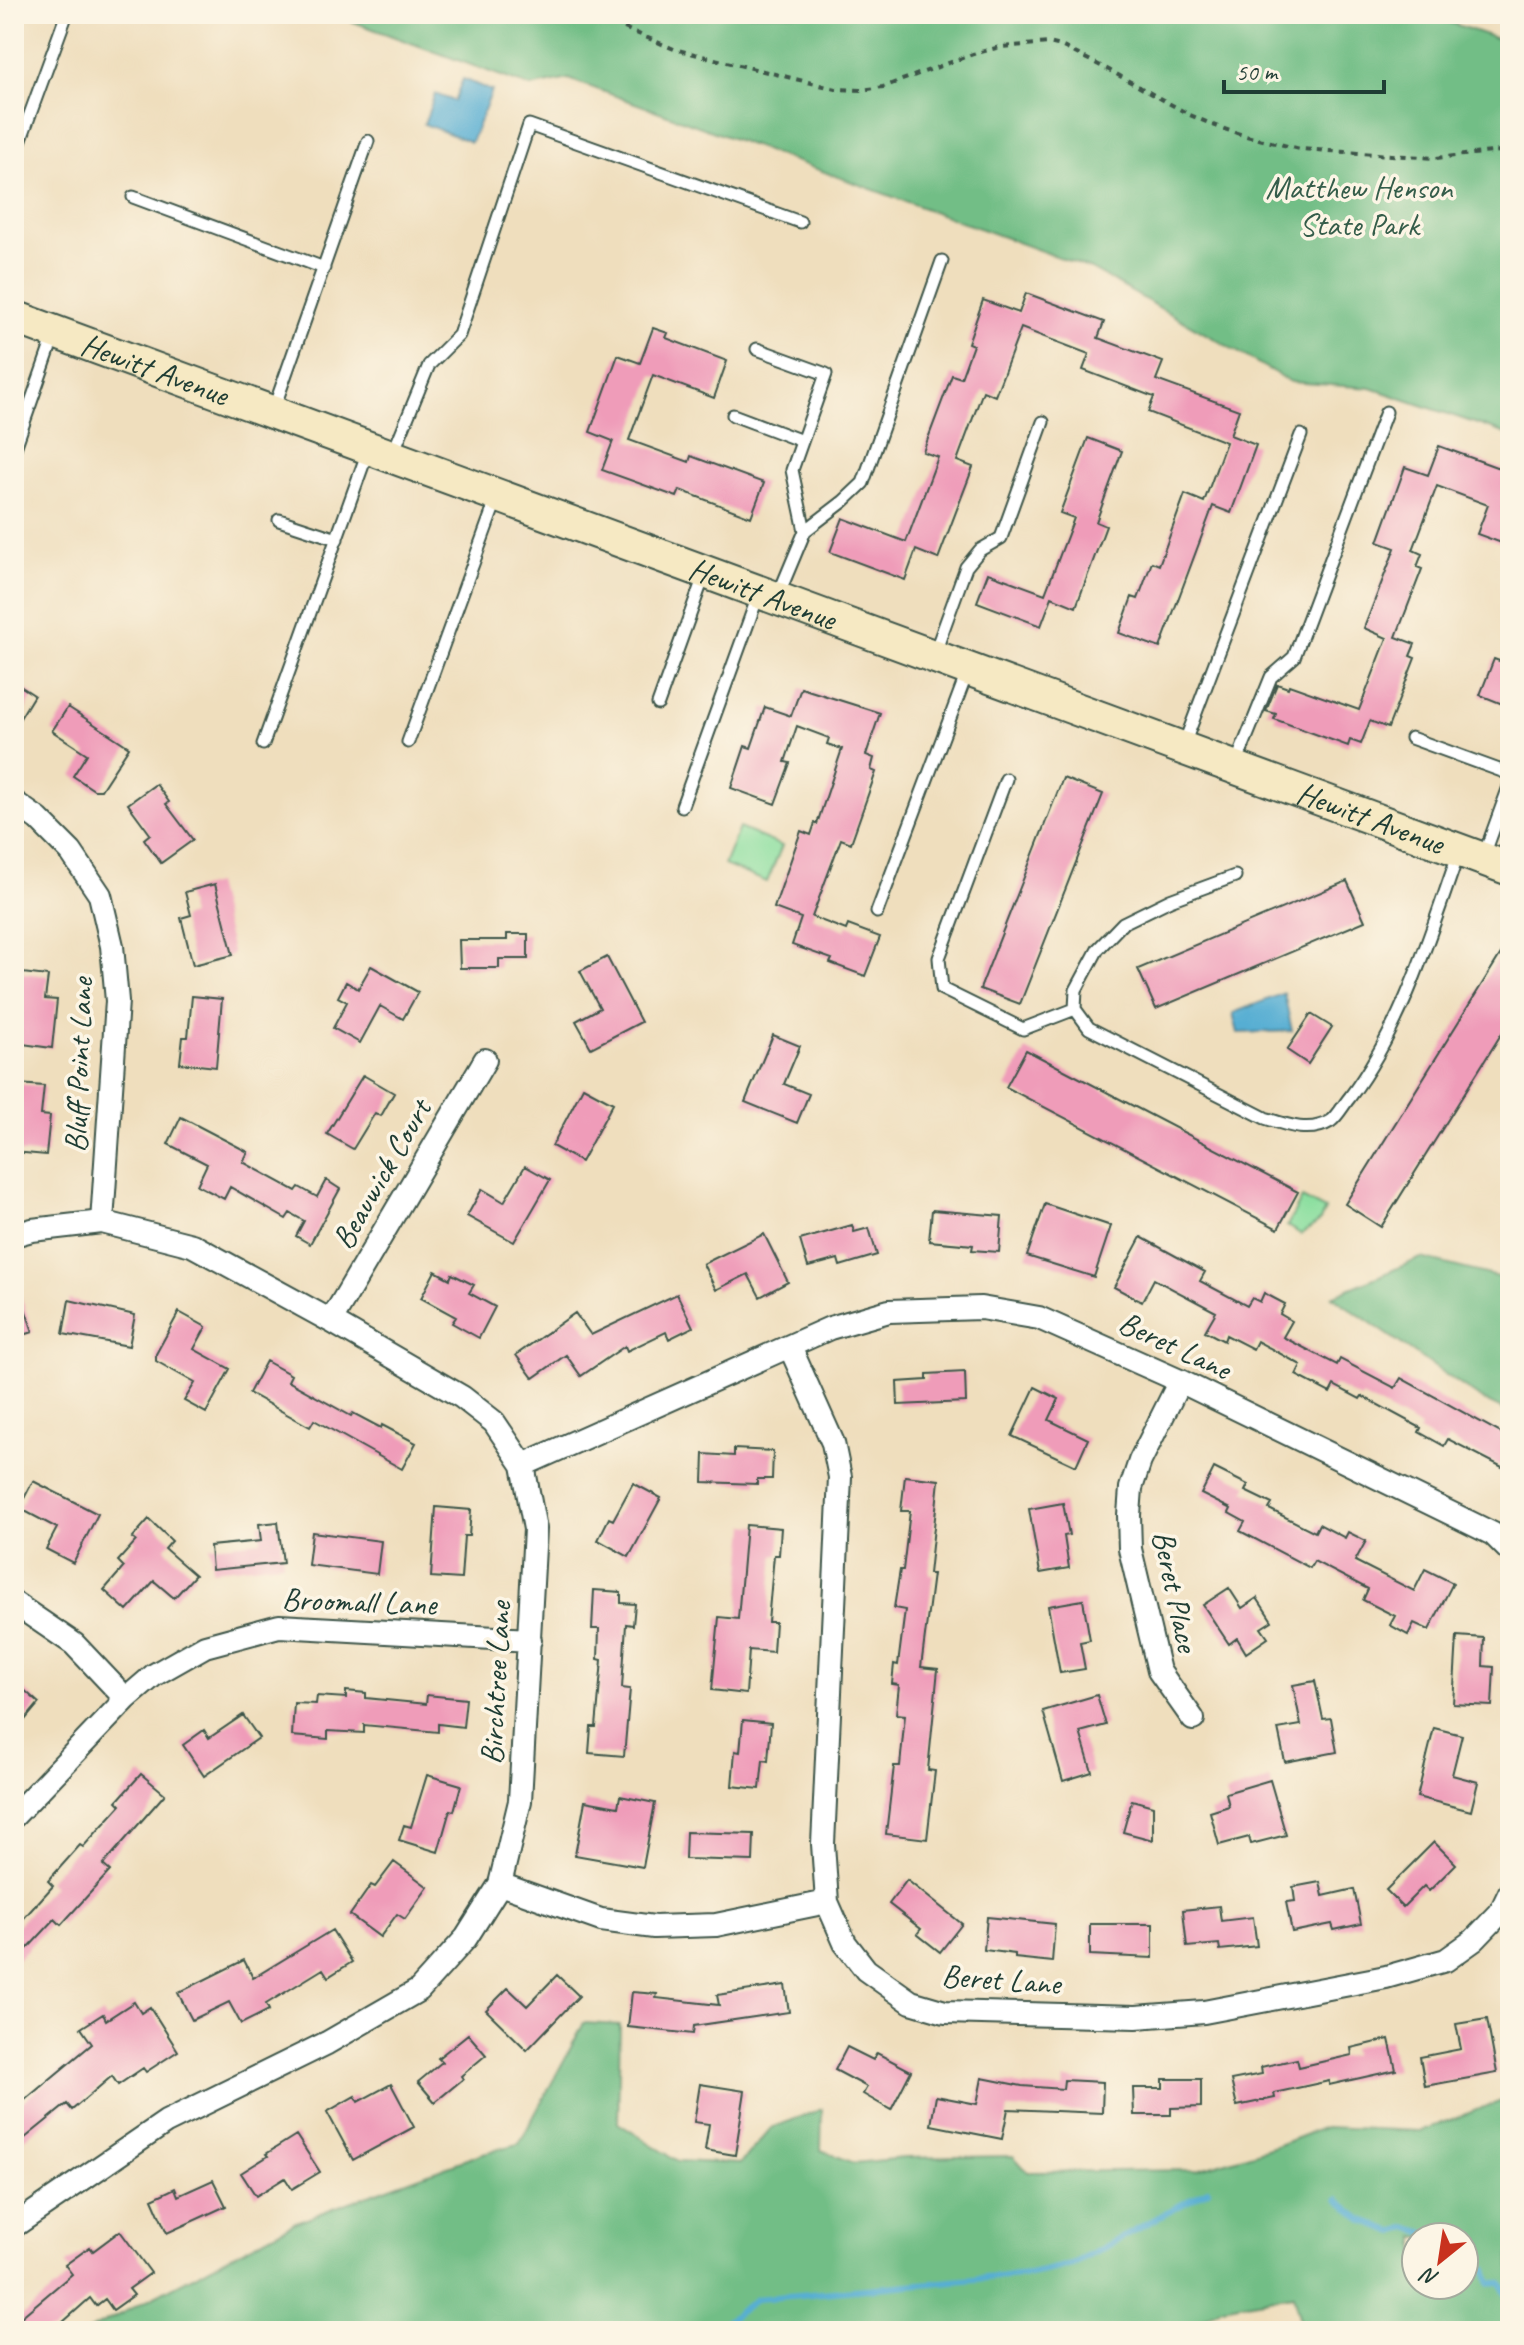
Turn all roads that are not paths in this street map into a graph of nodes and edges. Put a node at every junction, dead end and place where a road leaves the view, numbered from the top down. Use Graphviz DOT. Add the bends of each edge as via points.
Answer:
graph roads {
  1 [pos="66,16"];
  2 [pos="368,141"];
  3 [pos="14,158"];
  4 [pos="133,197"];
  5 [pos="800,222"];
  6 [pos="942,261"];
  7 [pos="324,268"];
  8 [pos="14,317"];
  9 [pos="55,332"];
  10 [pos="757,349"];
  11 [pos="272,412"];
  12 [pos="1386,412"];
  13 [pos="733,415"];
  14 [pos="19,419"];
  15 [pos="1043,422"];
  16 [pos="1301,435"];
  17 [pos="802,441"];
  18 [pos="14,451"];
  19 [pos="381,452"];
  20 [pos="498,495"];
  21 [pos="279,520"];
  22 [pos="805,531"];
  23 [pos="337,539"];
  24 [pos="705,572"];
  25 [pos="768,595"];
  26 [pos="933,656"];
  27 [pos="969,669"];
  28 [pos="658,704"];
  29 [pos="1411,738"];
  30 [pos="408,742"];
  31 [pos="263,744"];
  32 [pos="1183,748"];
  33 [pos="1235,767"];
  34 [pos="1510,774"];
  35 [pos="1006,779"];
  36 [pos="1510,784"];
  37 [pos="14,802"];
  38 [pos="682,806"];
  39 [pos="1484,859"];
  40 [pos="1235,876"];
  41 [pos="877,912"];
  42 [pos="1075,1009"];
  43 [pos="485,1060"];
  44 [pos="102,1222"];
  45 [pos="14,1235"];
  46 [pos="331,1321"];
  47 [pos="790,1347"];
  48 [pos="1180,1381"];
  49 [pos="523,1465"];
  50 [pos="1510,1551"];
  51 [pos="14,1603"];
  52 [pos="530,1640"];
  53 [pos="126,1699"];
  54 [pos="1193,1719"];
  55 [pos="14,1816"];
  56 [pos="500,1884"];
  57 [pos="1510,1892"];
  58 [pos="827,1902"];
  59 [pos="14,2226"];
  1 -- 3 [label="lane"];
  2 -- 7 [label="lane"];
  4 -- 7 [label="lane"];
  5 -- 19 [label="lane" via="529,125 459,335 429,365"];
  6 -- 22 [label="lane" via="863,483"];
  7 -- 11 [label="lane"];
  8 -- 9 [label="street, Hewitt Avenue"];
  9 -- 11 [label="street, Hewitt Avenue"];
  9 -- 14 [label="lane"];
  10 -- 17 [label="lane" via="826,374"];
  11 -- 19 [label="street, Hewitt Avenue"];
  12 -- 33 [label="lane" via="1294,657 1271,677"];
  13 -- 17 [label="lane"];
  14 -- 18 [label="lane"];
  15 -- 26 [label="lane" via="1001,538 980,550 966,567"];
  16 -- 32 [label="lane"];
  17 -- 22 [label="lane" via="792,470"];
  19 -- 20 [label="street, Hewitt Avenue"];
  19 -- 23 [label="lane"];
  20 -- 24 [label="street, Hewitt Avenue"];
  20 -- 30 [label="lane"];
  21 -- 23 [label="lane"];
  22 -- 25 [label="lane"];
  23 -- 31 [label="lane"];
  24 -- 25 [label="street, Hewitt Avenue"];
  24 -- 28 [label="lane"];
  25 -- 26 [label="street, Hewitt Avenue"];
  25 -- 38 [label="lane"];
  26 -- 27 [label="street, Hewitt Avenue"];
  27 -- 32 [label="street, Hewitt Avenue"];
  27 -- 41 [label="lane"];
  29 -- 34 [label="lane"];
  32 -- 33 [label="street, Hewitt Avenue"];
  33 -- 39 [label="street, Hewitt Avenue"];
  35 -- 42 [label="lane" via="939,958 942,989 1023,1029"];
  36 -- 39 [label="lane"];
  37 -- 44 [label="street, Bluff Point Lane" via="71,852 100,895 112,946 117,1001"];
  39 -- 42 [label="lane" via="1424,954 1399,1014 1362,1080 1332,1120 1316,1126 1293,1128 1265,1118 1089,1028"];
  40 -- 42 [label="lane" via="1123,923 1098,949 1076,990"];
  43 -- 46 [label="street, Beauwick Court"];
  44 -- 45 [label="street, Birchtree Lane"];
  44 -- 46 [label="street, Birchtree Lane" via="192,1245"];
  46 -- 49 [label="street, Birchtree Lane" via="462,1397 494,1422"];
  47 -- 48 [label="street, Beret Lane" via="830,1328 889,1311 981,1308 1039,1318"];
  47 -- 49 [label="street, Beret Lane"];
  47 -- 58 [label="street, Beret Lane" via="833,1443 840,1477 823,1844"];
  48 -- 50 [label="street, Beret Lane" via="1493,1534"];
  48 -- 54 [label="street, Beret Place" via="1131,1488 1130,1549 1159,1671"];
  49 -- 52 [label="street, Birchtree Lane" via="535,1529"];
  51 -- 53 [label="street" via="74,1644"];
  52 -- 53 [label="street, Broomall Lane" via="279,1626 205,1646 154,1675"];
  52 -- 56 [label="street, Birchtree Lane" via="520,1801"];
  53 -- 55 [label="street, Broomall Lane"];
  56 -- 58 [label="street" via="601,1920 654,1927 716,1925"];
  56 -- 59 [label="street, Birchtree Lane" via="466,1938 419,1990 327,2043 166,2122"];
  57 -- 58 [label="street, Beret Lane" via="1500,1913 1446,1960 1277,1999 1136,2017 945,2012 911,2002 866,1970 845,1943"];
}
